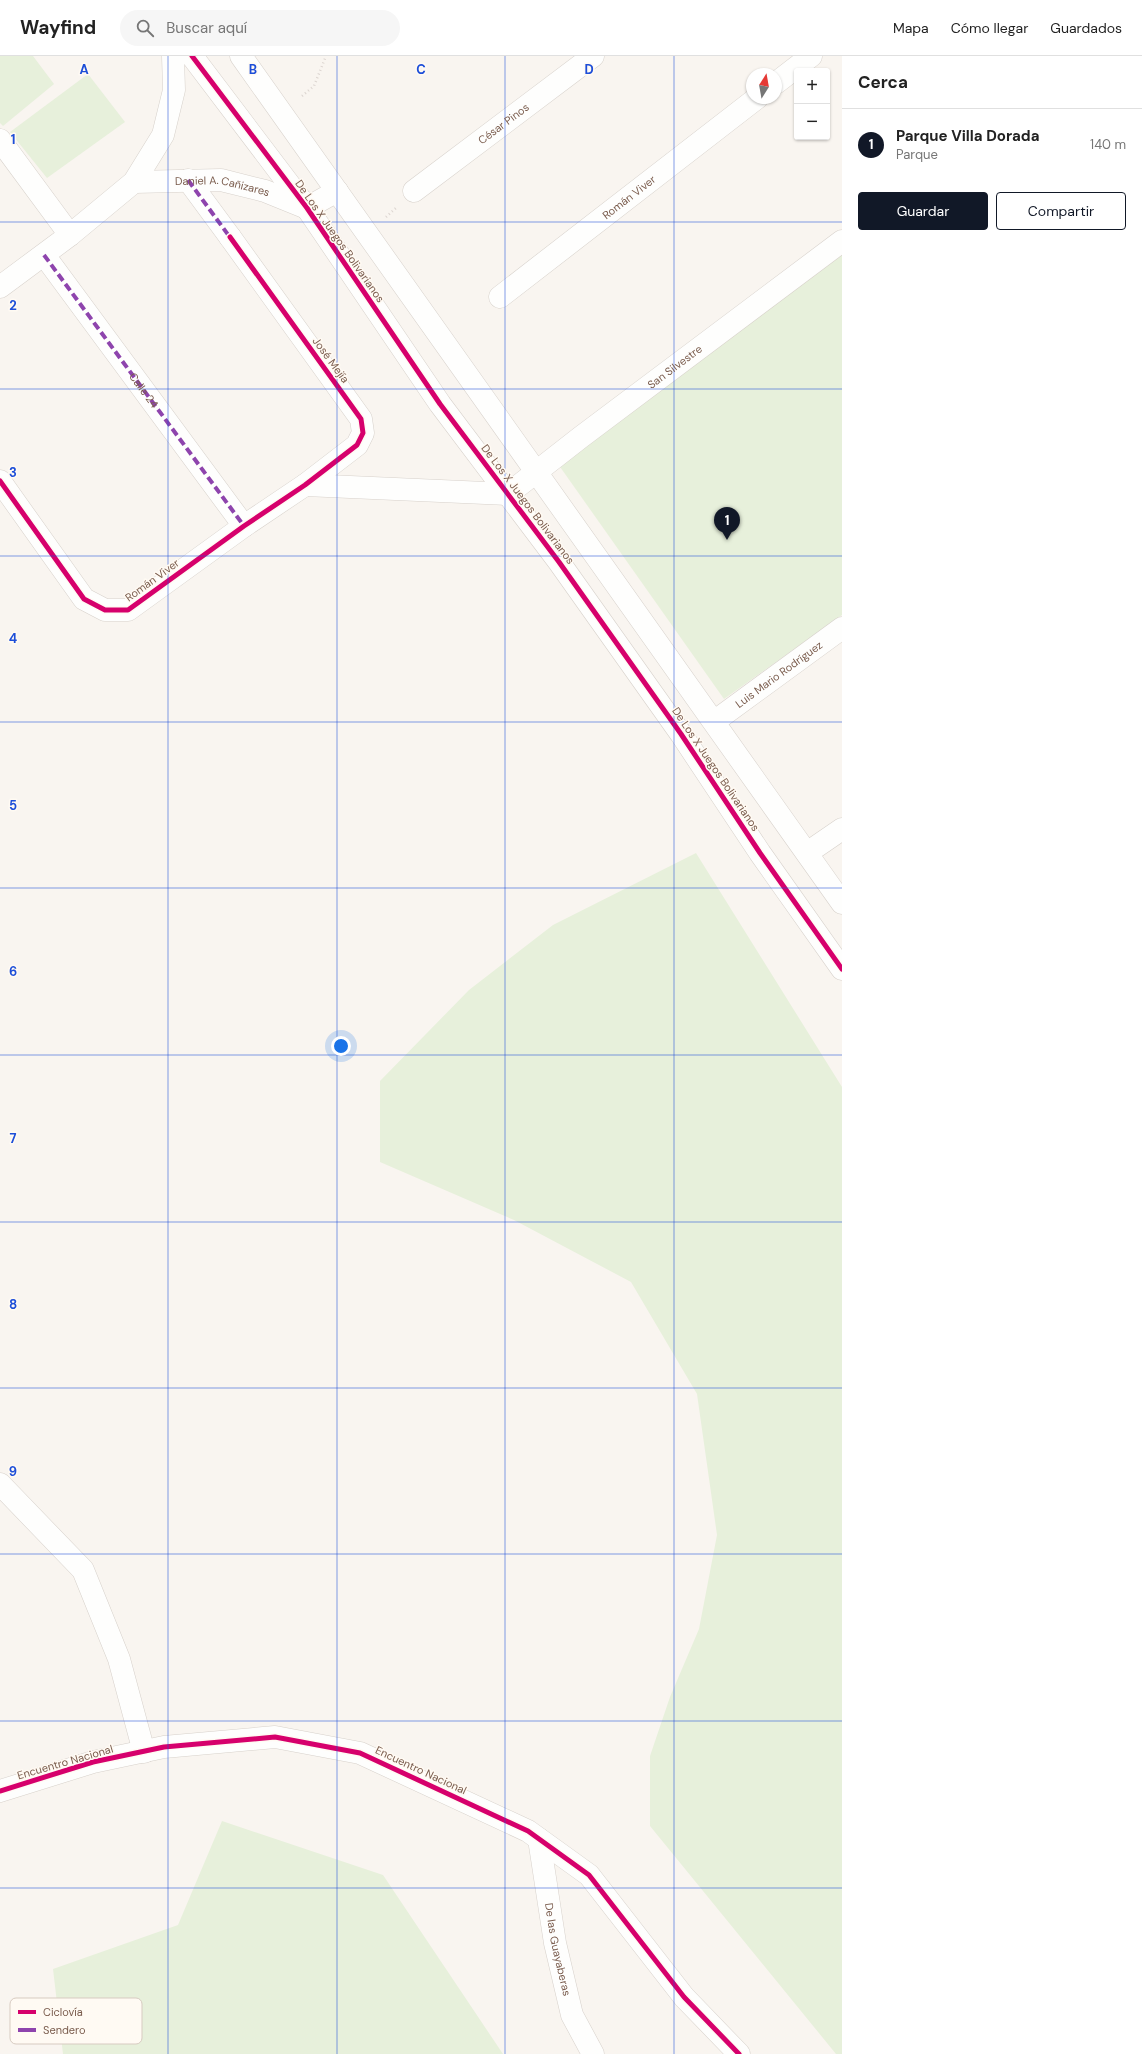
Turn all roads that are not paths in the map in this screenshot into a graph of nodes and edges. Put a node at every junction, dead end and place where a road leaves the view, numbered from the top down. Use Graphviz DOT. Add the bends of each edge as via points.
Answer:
graph roads {
  1 [pos="172,56"];
  2 [pos="192,56"];
  3 [pos="241,56"];
  4 [pos="593,56"];
  5 [pos="811,56"];
  6 [pos="782,78"];
  7 [pos="749,104"];
  8 [pos="0,140"];
  9 [pos="188,180"];
  10 [pos="134,182"];
  11 [pos="337,191"];
  12 [pos="414,191"];
  13 [pos="307,208"];
  14 [pos="70,235"];
  15 [pos="842,241"];
  16 [pos="44,255"];
  17 [pos="0,287"];
  18 [pos="500,297"];
  19 [pos="536,474"];
  20 [pos="0,481"];
  21 [pos="305,485"];
  22 [pos="508,494"];
  23 [pos="244,526"];
  24 [pos="842,628"];
  25 [pos="715,721"];
  26 [pos="842,829"];
  27 [pos="807,853"];
  28 [pos="842,903"];
  29 [pos="842,969"];
  30 [pos="0,1484"];
  31 [pos="144,1752"];
  32 [pos="0,1791"];
  33 [pos="539,1839"];
  34 [pos="593,2054"];
  35 [pos="739,2054"];
  1 -- 10 [label="street" via="174,90 163,135"];
  2 -- 13 [label="street, De Los X Juegos Bolivarianos"];
  3 -- 11 [label="street"];
  4 -- 12 [label="street, César Pinos"];
  5 -- 6 [label="street"];
  7 -- 18 [label="street, Román Viver"];
  8 -- 14 [label="street"];
  9 -- 10 [label="street, Daniel A. Cañizares"];
  9 -- 13 [label="street, Daniel A. Cañizares" via="221,180 265,191"];
  9 -- 21 [label="street, José Mejía" via="361,419 363,433 357,445"];
  10 -- 14 [label="street"];
  11 -- 13 [label="street"];
  11 -- 19 [label="street"];
  13 -- 22 [label="street, De Los X Juegos Bolivarianos" via="440,404"];
  14 -- 16 [label="street"];
  15 -- 19 [label="street, San Silvestre" via="580,437"];
  16 -- 17 [label="street"];
  16 -- 23 [label="street, Calle 24"];
  19 -- 22 [label="street, San Silvestre"];
  19 -- 25 [label="street" via="572,520"];
  20 -- 23 [label="street, Román Viver" via="84,598 105,610 128,610"];
  21 -- 22 [label="street"];
  21 -- 23 [label="street, Román Viver"];
  22 -- 29 [label="street, De Los X Juegos Bolivarianos" via="681,734"];
  24 -- 25 [label="street, Luis Mario Rodríguez"];
  25 -- 27 [label="street"];
  26 -- 27 [label="street"];
  27 -- 28 [label="street"];
  30 -- 31 [label="street" via="83,1570 119,1659"];
  31 -- 32 [label="street, Encuentro Nacional" via="94,1762"];
  31 -- 33 [label="street, Encuentro Nacional" via="164,1747 275,1737 360,1753 528,1831"];
  33 -- 34 [label="street, De las Guayaberas" via="555,1943 572,2015"];
  33 -- 35 [label="street, Encuentro Nacional" via="589,1875 684,1997"];
}
